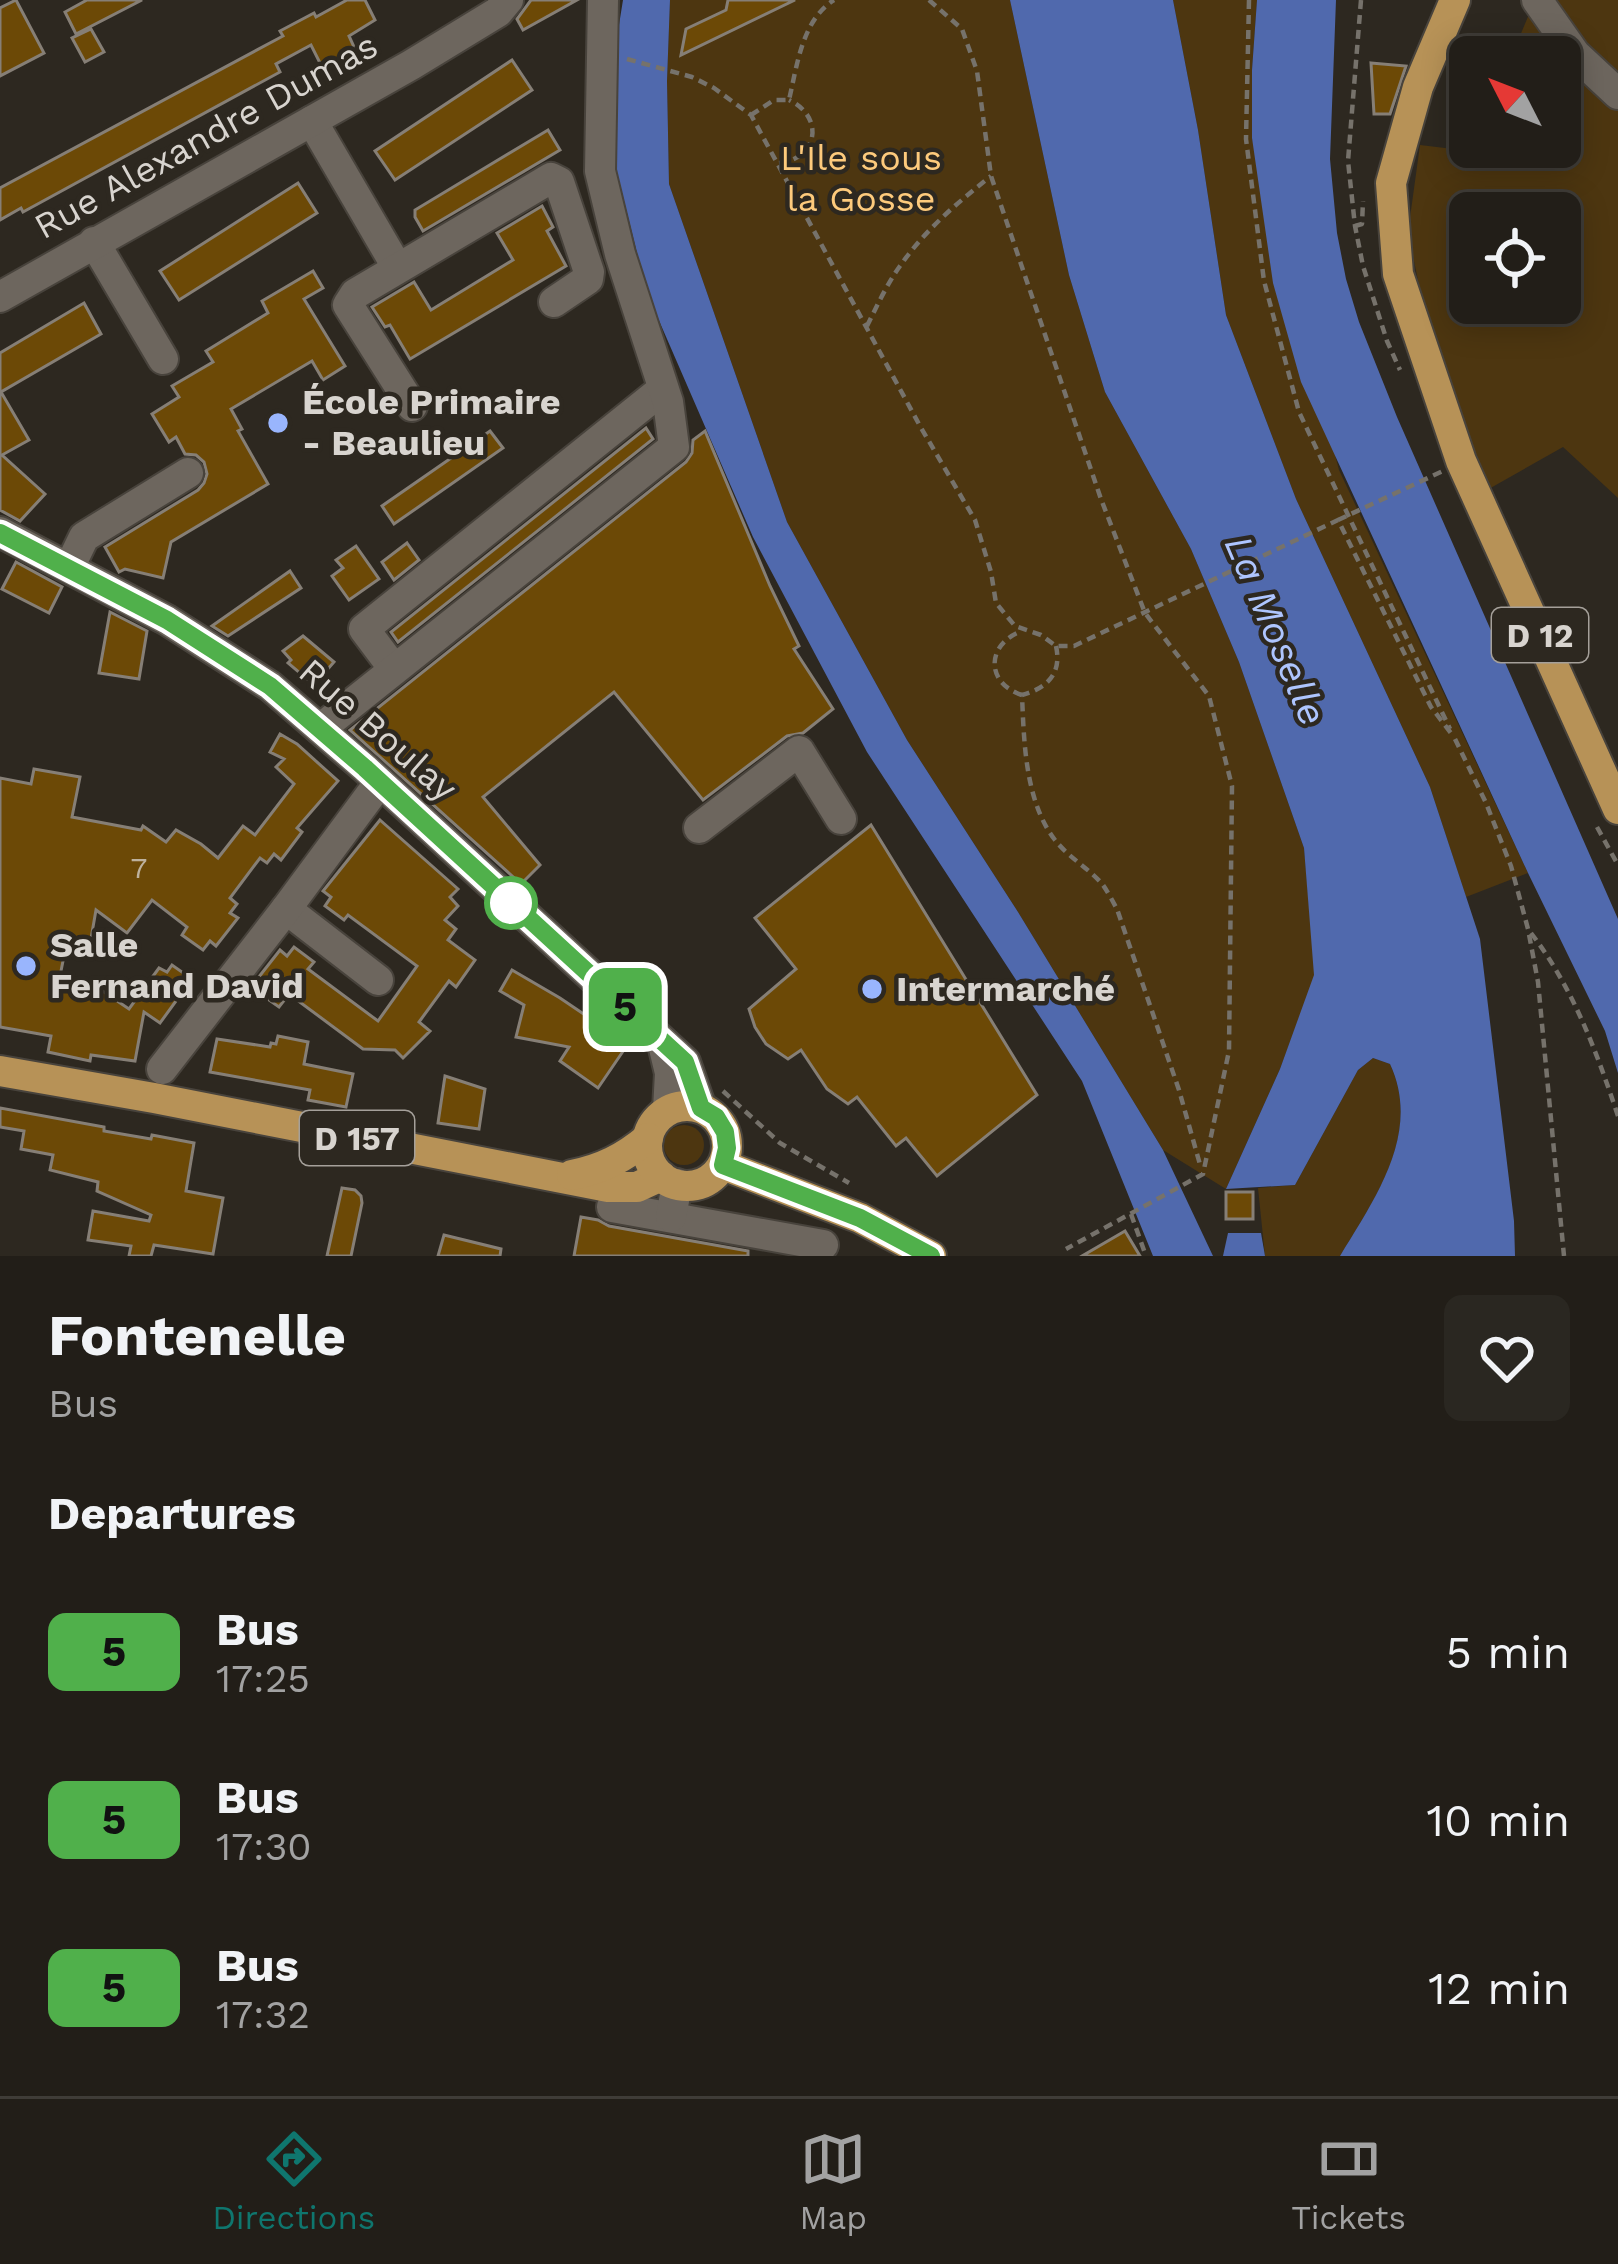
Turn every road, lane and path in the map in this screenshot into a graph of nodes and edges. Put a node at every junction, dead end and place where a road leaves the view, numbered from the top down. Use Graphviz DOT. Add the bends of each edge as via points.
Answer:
graph roads {
  1 [pos="508,0"];
  2 [pos="603,0"];
  3 [pos="834,0"];
  4 [pos="928,0"];
  5 [pos="1249,0"];
  6 [pos="1455,0"];
  7 [pos="1537,0"];
  8 [pos="602,51"];
  9 [pos="1618,94"];
  10 [pos="789,100"];
  11 [pos="752,116"];
  12 [pos="312,121"];
  13 [pos="779,163"];
  14 [pos="991,176"];
  15 [pos="94,242"];
  16 [pos="397,267"];
  17 [pos="0,297"];
  18 [pos="554,302"];
  19 [pos="866,326"];
  20 [pos="164,359"];
  21 [pos="663,389"];
  22 [pos="412,406"];
  23 [pos="1444,470"];
  24 [pos="188,473"];
  25 [pos="1338,520"];
  26 [pos="0,532"];
  27 [pos="69,568"];
  28 [pos="1145,613"];
  29 [pos="1027,631"];
  30 [pos="1056,646"];
  31 [pos="394,669"];
  32 [pos="1022,695"];
  33 [pos="320,729"];
  34 [pos="1454,737"];
  35 [pos="380,782"];
  36 [pos="1618,809"];
  37 [pos="841,819"];
  38 [pos="699,828"];
  39 [pos="286,909"];
  40 [pos="1528,929"];
  41 [pos="378,980"];
  42 [pos="662,1043"];
  43 [pos="162,1069"];
  44 [pos="0,1071"];
  45 [pos="689,1071"];
  46 [pos="701,1108"];
  47 [pos="668,1110"];
  48 [pos="1618,1116"];
  49 [pos="648,1138"];
  50 [pos="723,1165"];
  51 [pos="1203,1174"];
  52 [pos="560,1177"];
  53 [pos="669,1180"];
  54 [pos="852,1185"];
  55 [pos="612,1207"];
  56 [pos="1131,1214"];
  57 [pos="670,1217"];
  58 [pos="823,1245"];
  59 [pos="1066,1249"];
  60 [pos="931,1256"];
  61 [pos="1146,1256"];
  62 [pos="1564,1256"];
  1 -- 12 [label="street, Rue Alexandre Dumas"];
  2 -- 8 [label="street"];
  3 -- 10 [label="path" via="808,31"];
  4 -- 14 [label="path" via="962,29 977,71"];
  5 -- 34 [label="path" via="1246,139 1264,281 1299,412"];
  6 -- 36 [label="main road, D 12" via="1391,183 1398,274 1461,460"];
  7 -- 9 [label="street" via="1575,54"];
  8 -- 11 [label="path" via="692,77"];
  8 -- 21 [label="street" via="600,171"];
  10 -- 11 [label="path"];
  10 -- 13 [label="path" via="807,112 812,134 798,158"];
  11 -- 13 [label="path"];
  12 -- 15 [label="street, Rue Alexandre Dumas"];
  12 -- 16 [label="street"];
  13 -- 19 [label="path"];
  14 -- 19 [label="path" via="922,237"];
  14 -- 28 [label="path"];
  15 -- 17 [label="street, Rue Alexandre Dumas"];
  15 -- 20 [label="street"];
  16 -- 18 [label="street" via="551,178 589,272"];
  16 -- 22 [label="street" via="348,305"];
  19 -- 29 [label="path" via="975,520 996,603"];
  21 -- 31 [label="street" via="674,446"];
  21 -- 31 [label="street" via="364,629"];
  23 -- 25 [label="path, bridge"];
  24 -- 27 [label="street" via="84,537"];
  25 -- 28 [label="path"];
  25 -- 34 [label="path" via="1431,707"];
  26 -- 27 [label="street, Rue Boulay"];
  27 -- 33 [label="street, Rue Boulay" via="253,675"];
  28 -- 30 [label="path"];
  28 -- 51 [label="path" via="1209,696 1232,786 1229,1051"];
  29 -- 30 [label="path"];
  29 -- 32 [label="path" via="1010,636 995,658 1004,686"];
  30 -- 32 [label="path" via="1052,678"];
  31 -- 33 [label="street"];
  32 -- 51 [label="path" via="1024,753 1040,809 1053,837 1117,909"];
  33 -- 35 [label="street, Rue Boulay"];
  34 -- 40 [label="path" via="1511,866"];
  35 -- 39 [label="street"];
  35 -- 42 [label="street, Rue Boulay"];
  37 -- 38 [label="street" via="799,751"];
  39 -- 41 [label="street"];
  39 -- 43 [label="street"];
  40 -- 48 [label="path" via="1578,1007"];
  40 -- 62 [label="path"];
  42 -- 45 [label="street, Rue Boulay"];
  42 -- 47 [label="street"];
  44 -- 52 [label="main road, D 157"];
  45 -- 46 [label="street, Rue Boulay"];
  45 -- 54 [label="path" via="707,1076 780,1143"];
  46 -- 47 [label="main road"];
  46 -- 50 [label="main road" via="725,1132"];
  47 -- 49 [label="main road"];
  49 -- 52 [label="main road, D 157" via="602,1169"];
  49 -- 53 [label="main road" via="652,1165"];
  50 -- 53 [label="main road" via="701,1183"];
  50 -- 60 [label="main road" via="860,1218"];
  51 -- 56 [label="path"];
  52 -- 53 [label="main road, D 157" via="608,1187"];
  53 -- 57 [label="street"];
  55 -- 57 [label="street"];
  56 -- 59 [label="path"];
  56 -- 61 [label="path"];
  57 -- 58 [label="street"];
}
